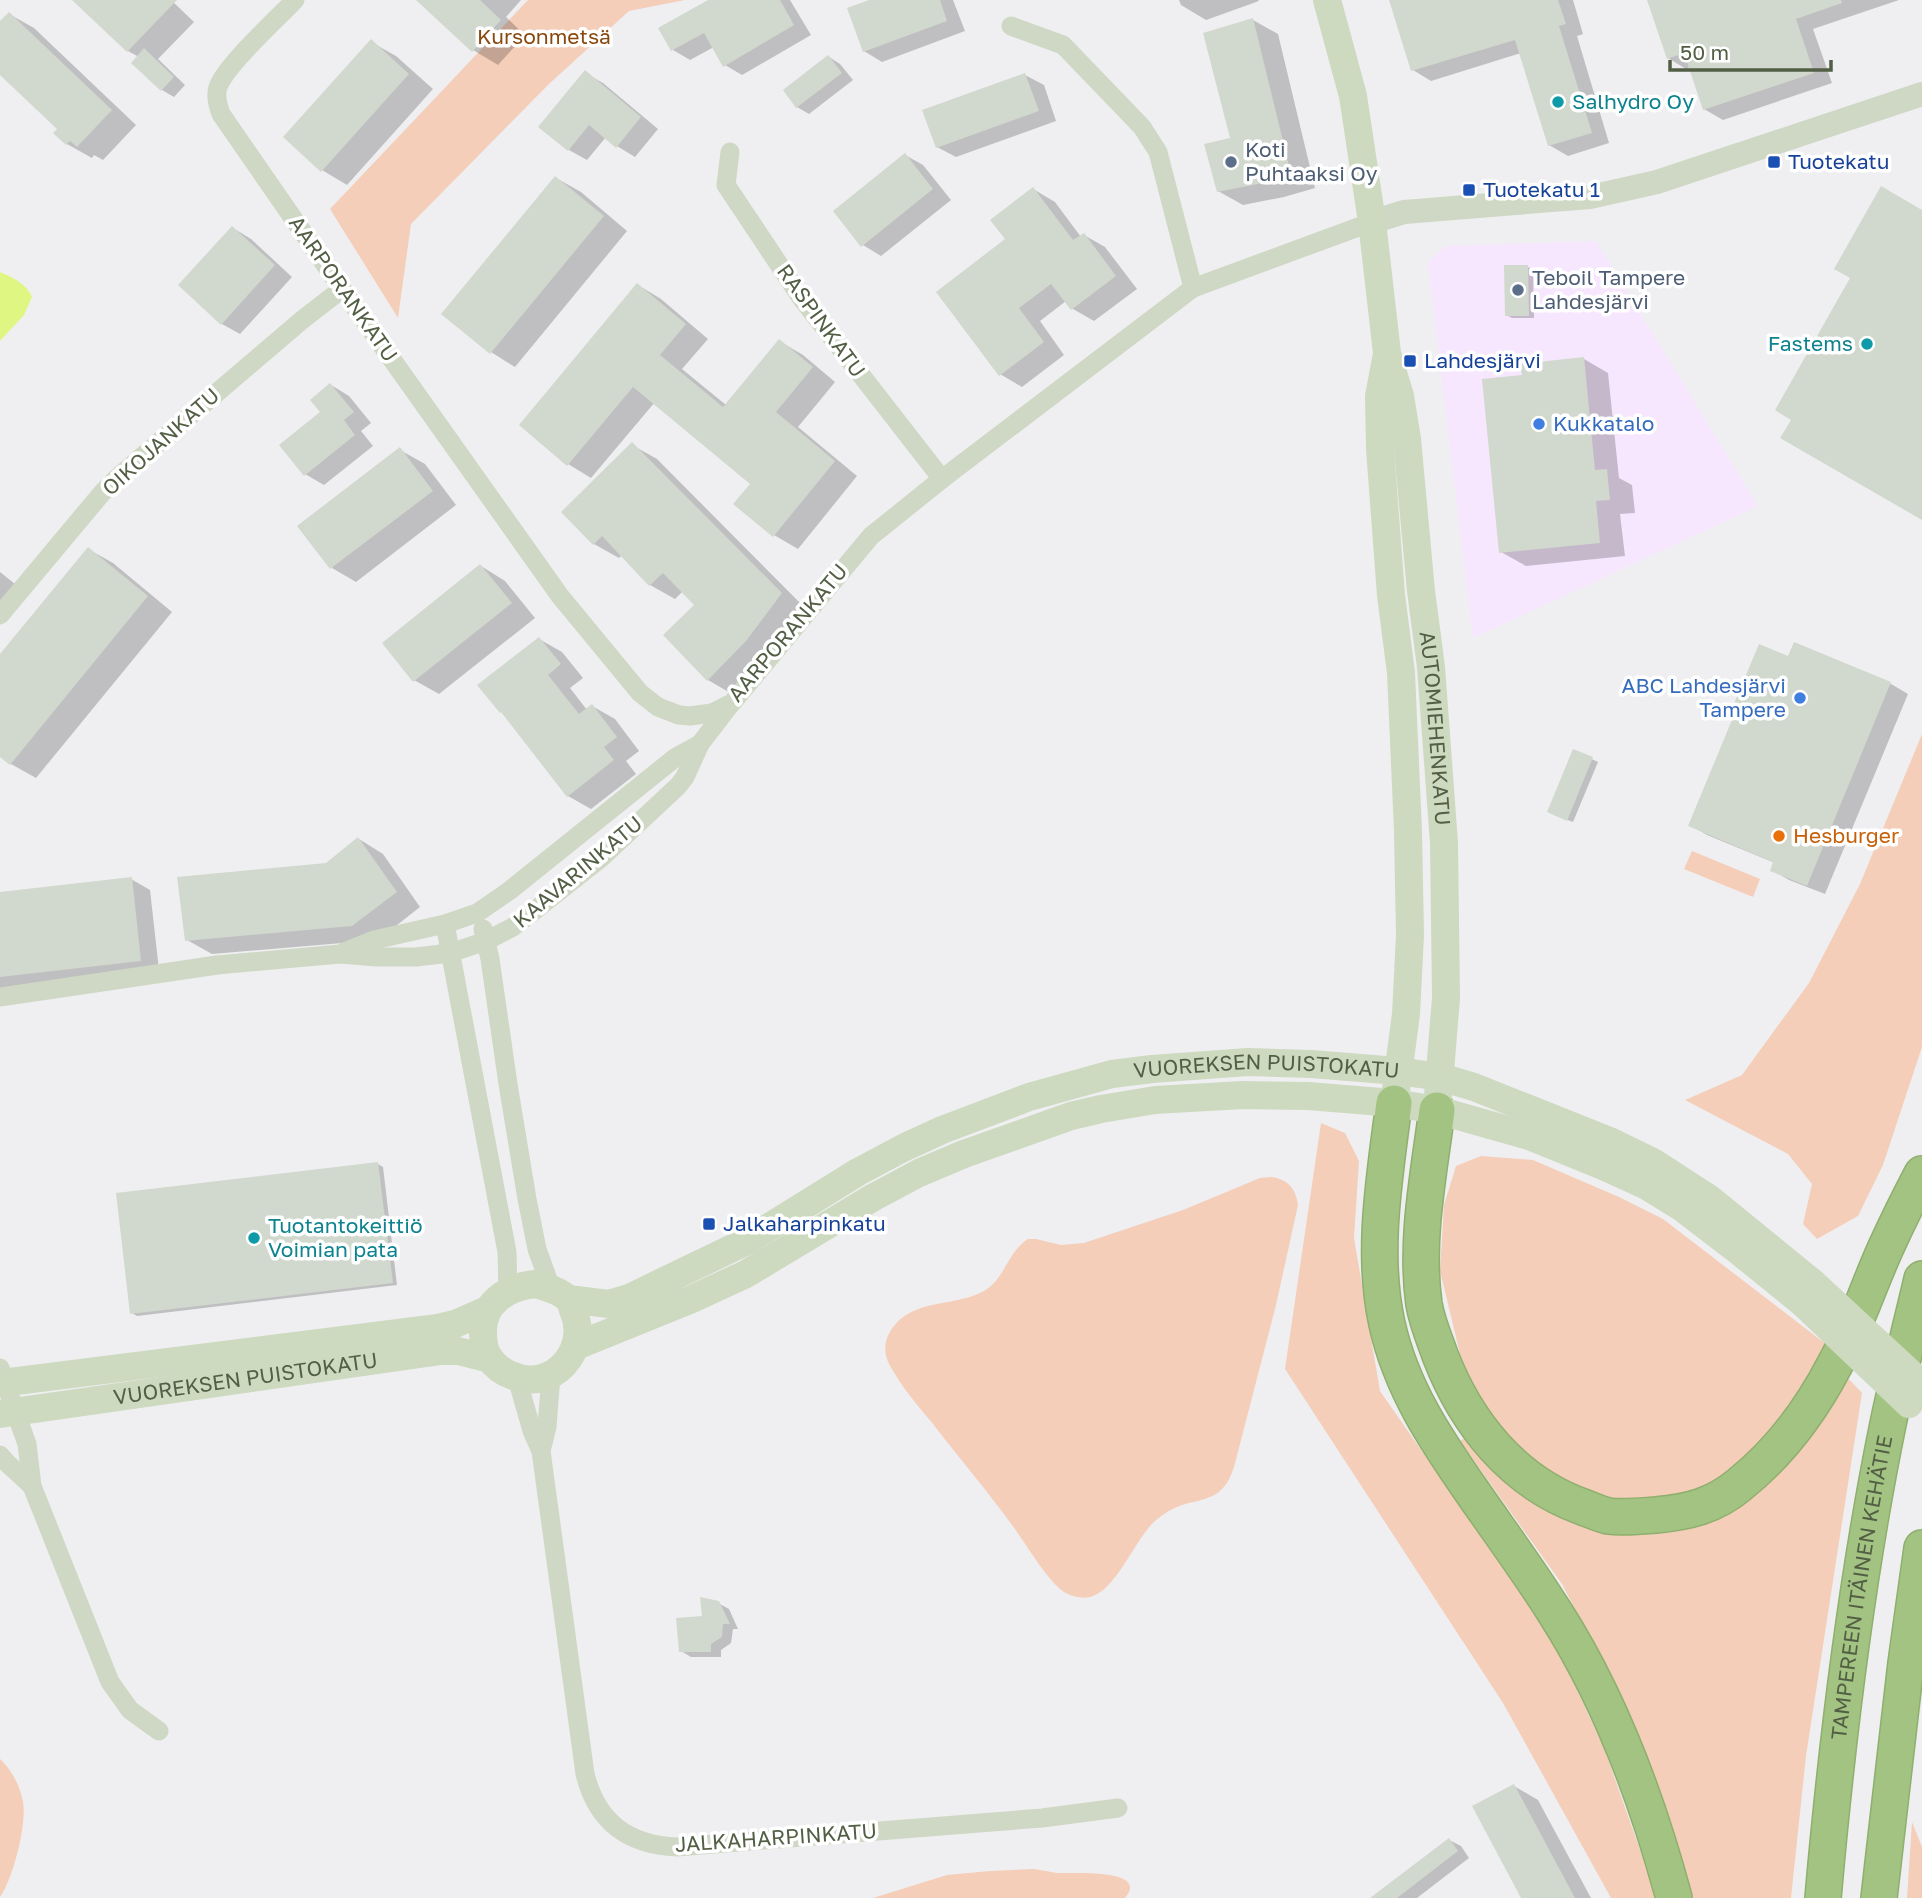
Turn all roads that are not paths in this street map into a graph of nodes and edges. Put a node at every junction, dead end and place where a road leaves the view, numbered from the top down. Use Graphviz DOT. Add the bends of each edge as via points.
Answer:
graph roads {
  1 [pos="295,0"];
  2 [pos="1327,0"];
  3 [pos="1011,26"];
  4 [pos="1922,93"];
  5 [pos="730,152"];
  6 [pos="1372,222"];
  7 [pos="1193,288"];
  8 [pos="342,289"];
  9 [pos="1387,353"];
  10 [pos="942,479"];
  11 [pos="0,615"];
  12 [pos="732,703"];
  13 [pos="701,744"];
  14 [pos="477,913"];
  15 [pos="445,924"];
  16 [pos="486,941"];
  17 [pos="450,953"];
  18 [pos="340,954"];
  19 [pos="0,997"];
  20 [pos="1396,1087"];
  21 [pos="1438,1093"];
  22 [pos="1922,1174"];
  23 [pos="1922,1279"];
  24 [pos="508,1290"];
  25 [pos="560,1294"];
  26 [pos="1809,1294"];
  27 [pos="487,1310"];
  28 [pos="576,1346"];
  29 [pos="490,1359"];
  30 [pos="551,1375"];
  31 [pos="2,1378"];
  32 [pos="517,1378"];
  33 [pos="1922,1384"];
  34 [pos="7,1413"];
  35 [pos="1922,1416"];
  36 [pos="541,1451"];
  37 [pos="0,1455"];
  38 [pos="32,1486"];
  39 [pos="1922,1548"];
  40 [pos="159,1731"];
  41 [pos="1118,1808"];
  42 [pos="1674,1898"];
  43 [pos="1824,1898"];
  44 [pos="1879,1898"];
  1 -- 8 [label="street, AARPORANKATU" via="219,86 217,103"];
  2 -- 6 [label="main road, AUTOMIEHENKATU" via="1353,96"];
  3 -- 7 [label="street" via="1063,45 1142,127 1158,152"];
  4 -- 6 [label="street" via="1657,182 1590,197 1404,212"];
  5 -- 10 [label="street, RASPINKATU" via="726,185 803,299"];
  6 -- 7 [label="street, AARPORANKATU"];
  6 -- 9 [label="main road, AUTOMIEHENKATU"];
  7 -- 10 [label="street, AARPORANKATU"];
  8 -- 11 [label="street, OIKOJANKATU" via="117,478"];
  8 -- 12 [label="street, AARPORANKATU" via="560,596 640,693 679,715 712,713"];
  9 -- 20 [label="main road, AUTOMIEHENKATU" via="1380,396 1380,449 1401,673 1410,909 1406,1014"];
  9 -- 21 [label="main road, AUTOMIEHENKATU" via="1407,439 1438,743 1447,998"];
  10 -- 12 [label="street, AARPORANKATU" via="871,536"];
  12 -- 13 [label="street, KAAVARINKATU"];
  13 -- 14 [label="street, KAAVARINKATU" via="676,757"];
  13 -- 16 [label="street, KAAVARINKATU" via="678,786 601,858 523,919"];
  14 -- 15 [label="street, KAAVARINKATU"];
  14 -- 16 [label="street"];
  15 -- 17 [label="street"];
  15 -- 18 [label="street, KAAVARINKATU" via="374,940"];
  16 -- 17 [label="street, KAAVARINKATU"];
  16 -- 25 [label="street" via="537,1249"];
  17 -- 18 [label="street, KAAVARINKATU" via="416,957"];
  17 -- 24 [label="street" via="508,1252"];
  18 -- 19 [label="street, KAAVARINKATU" via="217,965"];
  20 -- 21 [label="main road, VUOREKSEN PUISTOKATU"];
  20 -- 25 [label="main road, VUOREKSEN PUISTOKATU" via="1311,1064 1248,1062 1112,1074 1029,1097 903,1148 745,1242 629,1298 601,1304"];
  20 -- 28 [label="main road, VUOREKSEN PUISTOKATU" via="1308,1096 1155,1100 1071,1116 919,1174 746,1274"];
  20 -- 42 [label="highway" via="1379,1253 1387,1324 1396,1356 1430,1430 1554,1611 1591,1674 1626,1751"];
  21 -- 22 [label="highway" via="1421,1243 1424,1305 1445,1368 1476,1426 1529,1480 1608,1516 1684,1512 1713,1502 1766,1462 1811,1406 1836,1364"];
  21 -- 26 [label="main road, VUOREKSEN PUISTOKATU" via="1474,1087 1653,1162 1710,1199"];
  23 -- 43 [label="highway, TAMPEREEN ITÄINEN KEHÄTIE" via="1888,1422 1867,1539"];
  24 -- 25 [label="main road" via="535,1284"];
  24 -- 27 [label="main road"];
  25 -- 28 [label="main road" via="576,1316"];
  26 -- 33 [label="main road, VUOREKSEN PUISTOKATU, bridge"];
  26 -- 35 [label="main road, VUOREKSEN PUISTOKATU, bridge"];
  27 -- 29 [label="main road" via="483,1344"];
  27 -- 31 [label="main road, VUOREKSEN PUISTOKATU" via="438,1328"];
  28 -- 30 [label="main road" via="568,1362"];
  29 -- 32 [label="main road"];
  29 -- 34 [label="main road, VUOREKSEN PUISTOKATU" via="458,1350 441,1351"];
  30 -- 32 [label="main road" via="536,1381"];
  30 -- 36 [label="street, JALKAHARPINKATU"];
  31 -- 34 [label="street"];
  32 -- 36 [label="street, JALKAHARPINKATU"];
  34 -- 38 [label="street" via="28,1450"];
  36 -- 41 [label="street, JALKAHARPINKATU" via="585,1774 597,1806 620,1830 640,1841 677,1847"];
  37 -- 38 [label="street"];
  38 -- 40 [label="street" via="110,1682 130,1710"];
  39 -- 44 [label="highway"];
}
